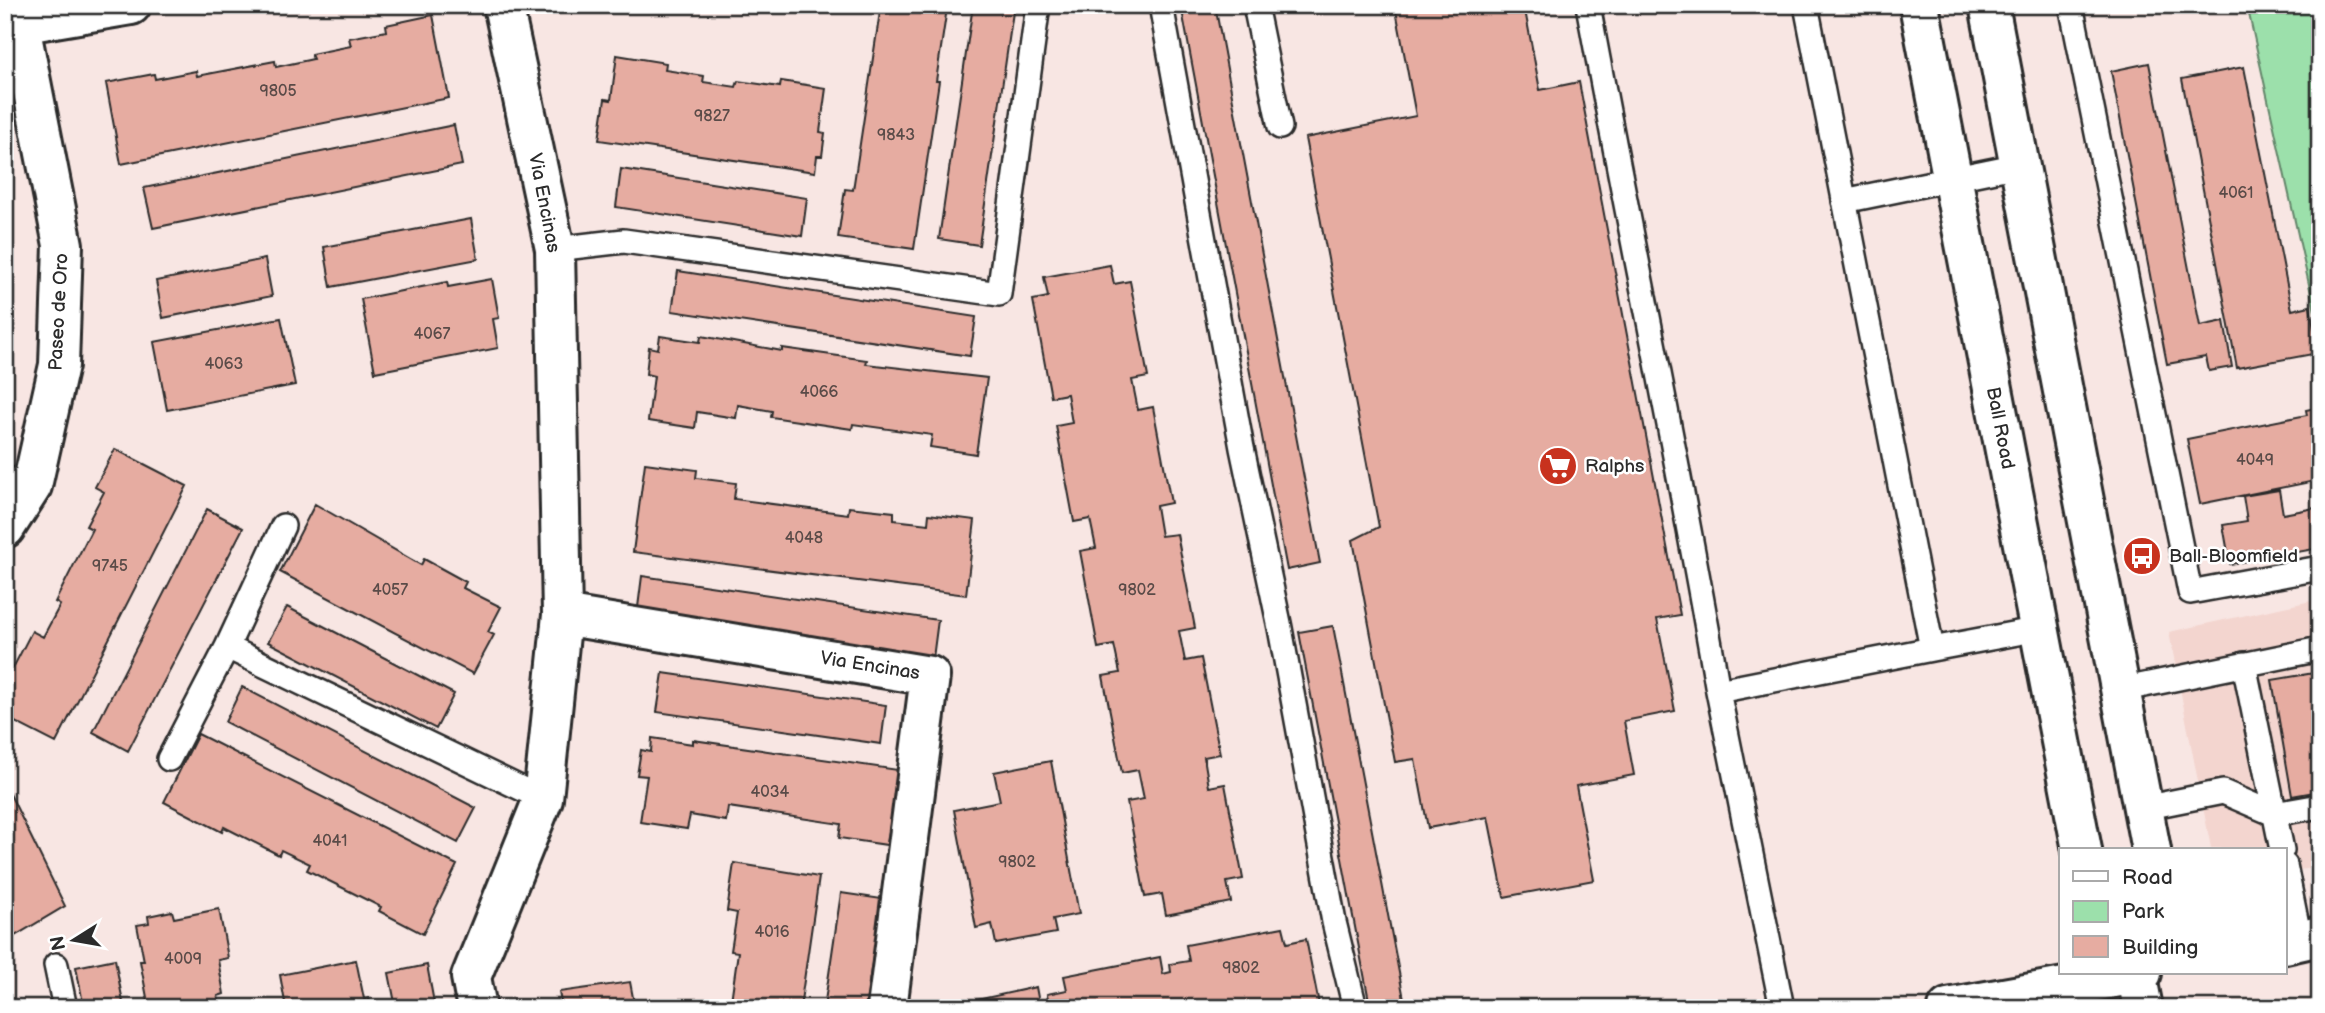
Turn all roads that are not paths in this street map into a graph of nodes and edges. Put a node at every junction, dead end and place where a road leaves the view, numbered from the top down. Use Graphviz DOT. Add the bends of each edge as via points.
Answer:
graph roads {
  1 [pos="131,5"];
  2 [pos="503,5"];
  3 [pos="1038,5"];
  4 [pos="1161,5"];
  5 [pos="1255,5"];
  6 [pos="1588,5"];
  7 [pos="1806,5"];
  8 [pos="1919,5"];
  9 [pos="1989,5"];
  10 [pos="2071,5"];
  11 [pos="17,15"];
  12 [pos="1280,127"];
  13 [pos="2019,165"];
  14 [pos="1952,179"];
  15 [pos="1844,201"];
  16 [pos="555,249"];
  17 [pos="18,482"];
  18 [pos="283,526"];
  19 [pos="5,528"];
  20 [pos="2320,568"];
  21 [pos="562,615"];
  22 [pos="2039,629"];
  23 [pos="227,647"];
  24 [pos="1932,649"];
  25 [pos="2320,649"];
  26 [pos="2244,664"];
  27 [pos="2120,690"];
  28 [pos="1718,691"];
  29 [pos="169,759"];
  30 [pos="542,799"];
  31 [pos="2320,806"];
  32 [pos="2143,808"];
  33 [pos="2274,814"];
  34 [pos="2082,848"];
  35 [pos="2151,848"];
  36 [pos="2282,848"];
  37 [pos="2286,869"];
  38 [pos="2302,940"];
  39 [pos="56,965"];
  40 [pos="2139,980"];
  41 [pos="65,1008"];
  42 [pos="477,1008"];
  43 [pos="887,1008"];
  44 [pos="1355,1008"];
  45 [pos="1783,1008"];
  46 [pos="1948,1008"];
  1 -- 11 [label="street"];
  2 -- 16 [label="street, Via Encinas"];
  3 -- 16 [label="lane" via="999,294 624,241"];
  4 -- 44 [label="lane" via="1242,448 1334,922"];
  5 -- 12 [label="lane"];
  6 -- 28 [label="lane"];
  7 -- 15 [label="lane"];
  8 -- 14 [label="street, Ball Road"];
  9 -- 13 [label="street"];
  10 -- 20 [label="lane" via="2190,592"];
  11 -- 17 [label="street, Paseo de Oro" via="63,245 59,365"];
  13 -- 14 [label="lane"];
  13 -- 27 [label="street"];
  14 -- 15 [label="lane"];
  14 -- 22 [label="street, Ball Road"];
  15 -- 24 [label="lane"];
  16 -- 21 [label="street, Via Encinas"];
  17 -- 19 [label="street, Paseo de Oro"];
  18 -- 23 [label="lane"];
  21 -- 30 [label="street, Via Encinas"];
  21 -- 43 [label="street, Via Encinas" via="930,676"];
  22 -- 24 [label="lane"];
  22 -- 34 [label="street, Ball Road"];
  23 -- 29 [label="lane"];
  23 -- 30 [label="lane"];
  24 -- 28 [label="lane"];
  25 -- 26 [label="lane"];
  26 -- 27 [label="lane"];
  26 -- 33 [label="lane"];
  27 -- 32 [label="street"];
  28 -- 45 [label="lane"];
  30 -- 42 [label="street, Via Encinas" via="471,977"];
  31 -- 33 [label="lane"];
  32 -- 33 [label="lane" via="2222,792"];
  32 -- 35 [label="street"];
  33 -- 36 [label="lane"];
  37 -- 38 [label="lane"];
  39 -- 41 [label="lane"];
  40 -- 46 [label="street"];
}
